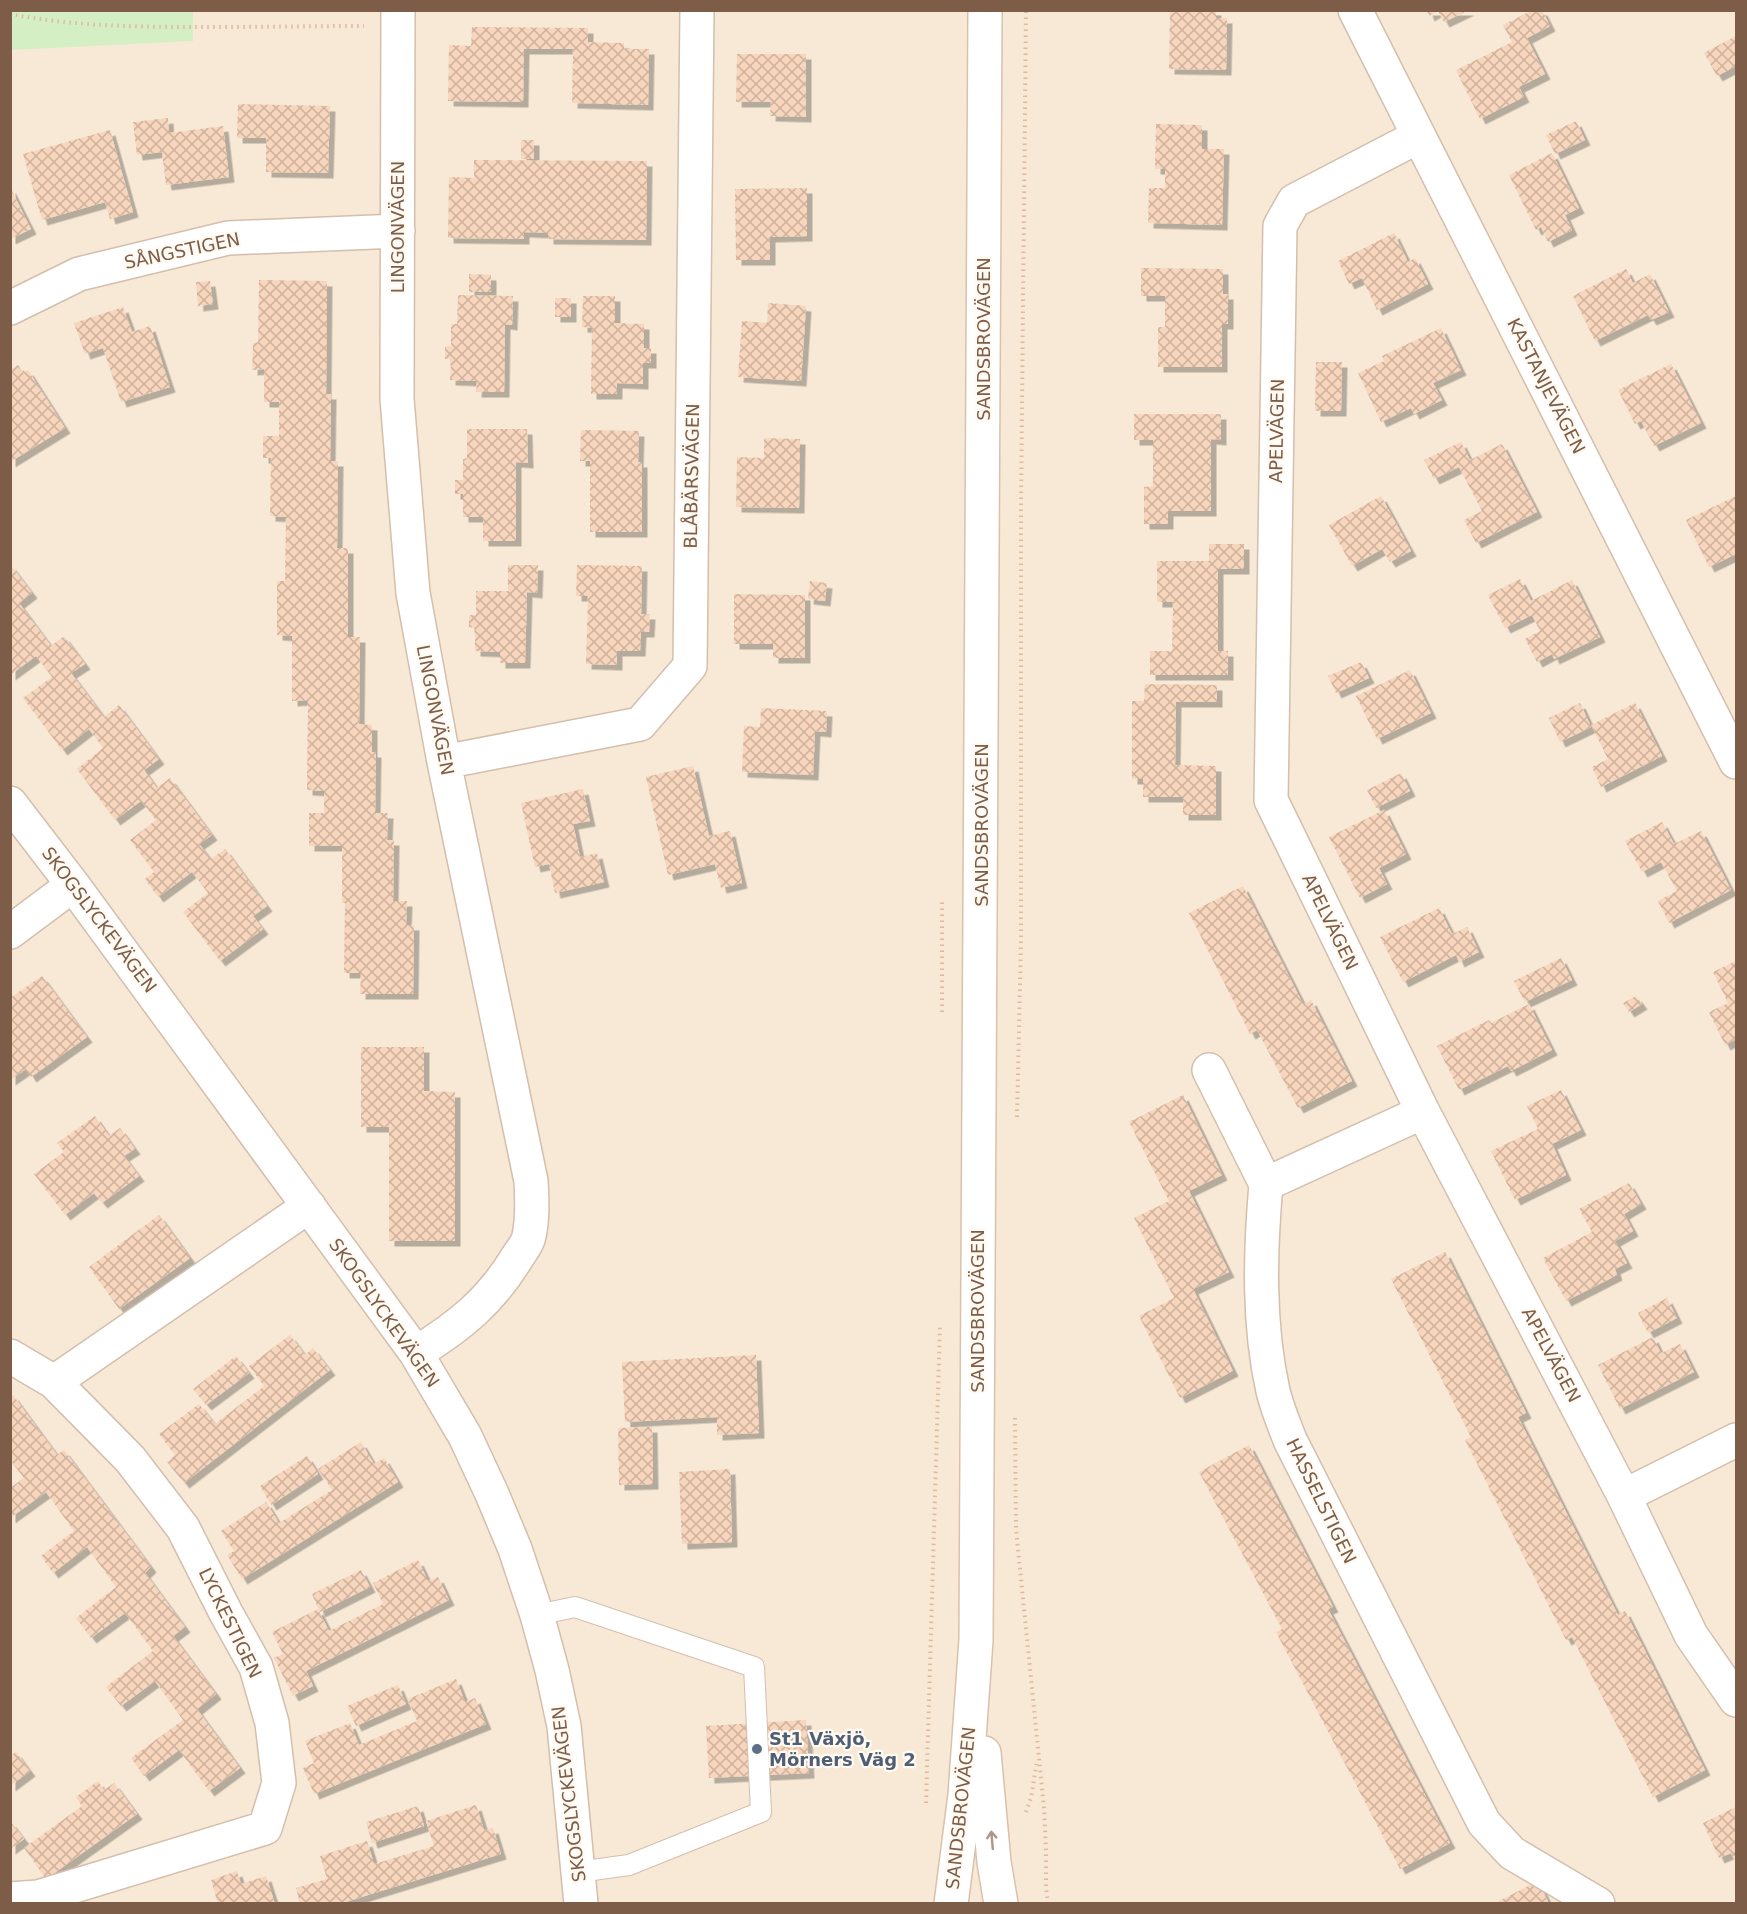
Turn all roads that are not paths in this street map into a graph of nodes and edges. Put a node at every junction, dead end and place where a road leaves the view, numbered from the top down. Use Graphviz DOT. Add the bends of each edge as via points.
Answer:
graph roads {
  1 [pos="697,10"];
  2 [pos="986,10"];
  3 [pos="1355,10"];
  4 [pos="398,18"];
  5 [pos="1419,136"];
  6 [pos="398,231"];
  7 [pos="10,308"];
  8 [pos="444,762"];
  9 [pos="1737,762"];
  10 [pos="10,803"];
  11 [pos="73,885"];
  12 [pos="10,932"];
  13 [pos="1209,1070"];
  14 [pos="1423,1112"];
  15 [pos="1266,1184"];
  16 [pos="309,1206"];
  17 [pos="416,1353"];
  18 [pos="10,1356"];
  19 [pos="54,1382"];
  20 [pos="1737,1440"];
  21 [pos="1624,1496"];
  22 [pos="537,1615"];
  23 [pos="976,1640"];
  24 [pos="1737,1700"];
  25 [pos="580,1888"];
  26 [pos="10,1899"];
  27 [pos="951,1904"];
  28 [pos="1000,1904"];
  29 [pos="1598,1904"];
  1 -- 8 [label="street, BLÅBÄRSVÄGEN" via="690,666 640,724"];
  2 -- 23 [label="street, SANDSBROVÄGEN"];
  3 -- 5 [label="street, KASTANJEVÄGEN"];
  4 -- 6 [label="street, LINGONVÄGEN"];
  5 -- 9 [label="street, KASTANJEVÄGEN"];
  5 -- 14 [label="street, APELVÄGEN" via="1294,201 1280,226 1271,800"];
  6 -- 7 [label="street, SÅNGSTIGEN" via="228,238 79,274"];
  6 -- 8 [label="street, LINGONVÄGEN" via="397,399 412,593"];
  8 -- 17 [label="street, LINGONVÄGEN" via="531,1180 532,1211 529,1239 496,1287 474,1312"];
  10 -- 11 [label="street, SKOGSLYCKEVÄGEN"];
  11 -- 12 [label="street"];
  11 -- 16 [label="street, SKOGSLYCKEVÄGEN"];
  13 -- 15 [label="street"];
  14 -- 15 [label="street"];
  14 -- 21 [label="street, APELVÄGEN"];
  15 -- 29 [label="street, HASSELSTIGEN" via="1262,1235 1264,1328 1274,1392 1290,1440 1484,1823 1512,1853"];
  16 -- 17 [label="street, SKOGSLYCKEVÄGEN"];
  16 -- 19 [label="street"];
  17 -- 22 [label="street, SKOGSLYCKEVÄGEN" via="479,1465 515,1549"];
  18 -- 19 [label="street, LYCKESTIGEN"];
  19 -- 26 [label="street, LYCKESTIGEN" via="130,1459 183,1528 256,1667 272,1723 279,1783 265,1828 38,1897"];
  20 -- 21 [label="street"];
  21 -- 24 [label="street, APELVÄGEN" via="1690,1635"];
  22 -- 25 [label="street, SKOGSLYCKEVÄGEN" via="564,1726"];
  22 -- 25 [label="lane" via="575,1607 754,1667 761,1812"];
  23 -- 27 [label="street, SANDSBROVÄGEN" via="965,1795"];
  28 -- 23 [label="street, SANDSBROVÄGEN, one-way"];
}
